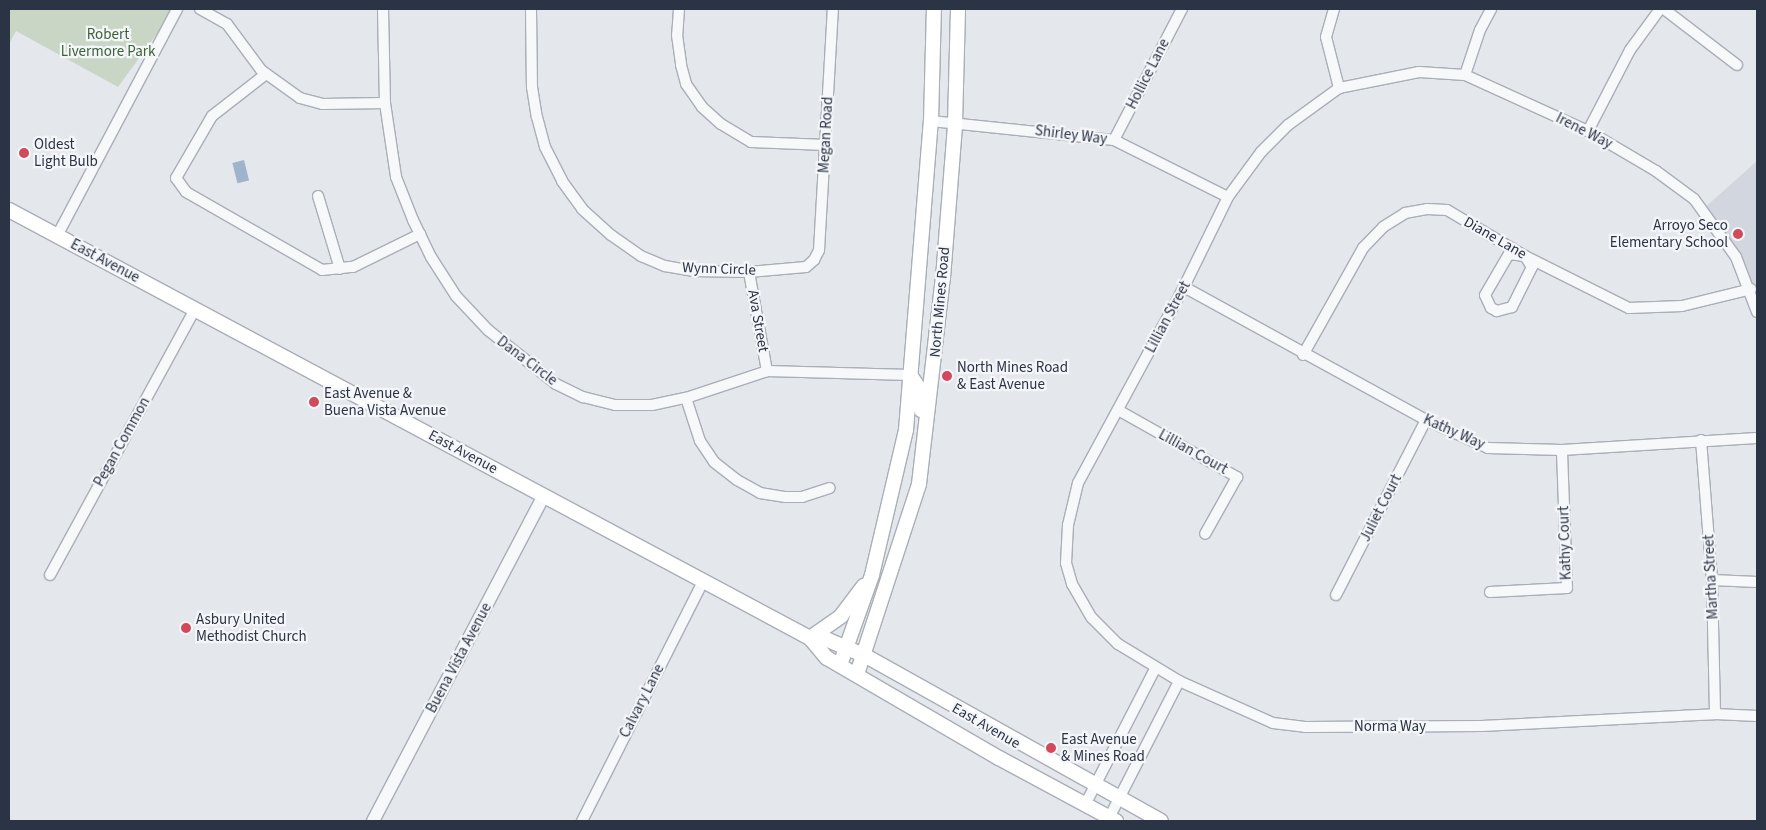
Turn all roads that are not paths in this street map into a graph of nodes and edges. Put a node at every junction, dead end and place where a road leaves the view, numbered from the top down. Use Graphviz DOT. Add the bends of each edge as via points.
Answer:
graph roads {
  1 [pos="177,9"];
  2 [pos="200,9"];
  3 [pos="383,9"];
  4 [pos="531,9"];
  5 [pos="679,9"];
  6 [pos="833,9"];
  7 [pos="934,9"];
  8 [pos="958,9"];
  9 [pos="1334,9"];
  10 [pos="1491,9"];
  11 [pos="1662,9"];
  12 [pos="1179,10"];
  13 [pos="1737,65"];
  14 [pos="266,74"];
  15 [pos="1465,75"];
  16 [pos="1339,88"];
  17 [pos="385,103"];
  18 [pos="932,121"];
  19 [pos="955,124"];
  20 [pos="1588,131"];
  21 [pos="1114,140"];
  22 [pos="826,145"];
  23 [pos="318,196"];
  24 [pos="1228,197"];
  25 [pos="9,210"];
  26 [pos="420,234"];
  27 [pos="57,236"];
  28 [pos="1525,256"];
  29 [pos="814,260"];
  30 [pos="340,269"];
  31 [pos="749,272"];
  32 [pos="1184,287"];
  33 [pos="1750,289"];
  34 [pos="195,309"];
  35 [pos="1757,312"];
  36 [pos="1303,355"];
  37 [pos="767,371"];
  38 [pos="910,375"];
  39 [pos="686,398"];
  40 [pos="1118,410"];
  41 [pos="1426,420"];
  42 [pos="1757,438"];
  43 [pos="1701,440"];
  44 [pos="1562,450"];
  45 [pos="830,488"];
  46 [pos="917,490"];
  47 [pos="544,495"];
  48 [pos="1205,534"];
  49 [pos="50,575"];
  50 [pos="872,575"];
  51 [pos="1712,580"];
  52 [pos="703,581"];
  53 [pos="1757,582"];
  54 [pos="1072,584"];
  55 [pos="1490,592"];
  56 [pos="1336,595"];
  57 [pos="810,638"];
  58 [pos="848,648"];
  59 [pos="864,655"];
  60 [pos="840,665"];
  61 [pos="1155,669"];
  62 [pos="857,674"];
  63 [pos="1179,681"];
  64 [pos="1715,714"];
  65 [pos="1757,716"];
  66 [pos="1094,785"];
  67 [pos="1118,799"];
  68 [pos="1085,805"];
  69 [pos="1112,820"];
  70 [pos="373,821"];
  71 [pos="582,821"];
  72 [pos="1161,821"];
  1 -- 27 [label="street"];
  2 -- 14 [label="street" via="227,24"];
  3 -- 17 [label="street, Dana Circle"];
  4 -- 31 [label="street, Wynn Circle" via="532,87 537,117 545,147 562,181 582,209 626,245 665,266 692,271"];
  5 -- 22 [label="street" via="677,35 681,66 686,84 702,108 735,134 751,142"];
  6 -- 22 [label="street, Megan Road"];
  7 -- 18 [label="main road, North Mines Road"];
  8 -- 19 [label="main road, North Mines Road"];
  9 -- 16 [label="street" via="1326,37"];
  10 -- 15 [label="street" via="1480,30"];
  11 -- 13 [label="street"];
  11 -- 20 [label="street" via="1630,50"];
  12 -- 21 [label="street, Hollice Lane"];
  14 -- 17 [label="street" via="300,98 314,102 354,106"];
  14 -- 30 [label="street" via="212,116 176,178 186,192 266,240 322,270"];
  15 -- 16 [label="street, Irene Way" via="1419,72"];
  15 -- 20 [label="street, Irene Way"];
  16 -- 24 [label="street, Lillian Street" via="1288,125 1261,152"];
  17 -- 26 [label="street, Dana Circle" via="396,177"];
  18 -- 19 [label="street, Shirley Way"];
  18 -- 38 [label="main road, North Mines Road"];
  19 -- 21 [label="street, Shirley Way"];
  19 -- 46 [label="main road, North Mines Road" via="934,374"];
  20 -- 33 [label="street, Irene Way" via="1656,171 1694,199 1736,257"];
  21 -- 24 [label="street, Shirley Way"];
  22 -- 29 [label="street, Megan Road" via="819,250"];
  23 -- 30 [label="street"];
  24 -- 32 [label="street, Lillian Street"];
  25 -- 27 [label="main road, East Avenue"];
  26 -- 30 [label="street" via="353,267"];
  26 -- 39 [label="street, Dana Circle" via="456,296 494,336 556,384 615,405 652,405"];
  27 -- 34 [label="main road, East Avenue"];
  28 -- 28 [label="street" via="1532,267 1512,307 1497,311 1491,308 1485,295 1509,254"];
  28 -- 33 [label="street, Diane Lane" via="1629,308 1682,306"];
  28 -- 36 [label="street, Diane Lane" via="1447,210 1405,213 1383,227 1363,248"];
  29 -- 31 [label="street, Wynn Circle" via="806,267"];
  31 -- 37 [label="street, Ava Street"];
  32 -- 36 [label="street, Kathy Way"];
  32 -- 40 [label="street, Lillian Street"];
  33 -- 35 [label="street, Irene Way"];
  34 -- 47 [label="main road, East Avenue"];
  34 -- 49 [label="street, Pegan Common"];
  36 -- 41 [label="street, Kathy Way"];
  37 -- 38 [label="street, Dana Circle"];
  37 -- 39 [label="street, Dana Circle"];
  38 -- 46 [label="main road" via="922,392 912,471"];
  38 -- 50 [label="main road, North Mines Road" via="904,438"];
  39 -- 45 [label="street" via="700,441 714,462 737,480 760,493 786,497 802,497"];
  40 -- 48 [label="street, Lillian Court" via="1237,477"];
  40 -- 54 [label="street, Lillian Street" via="1078,483 1068,525 1066,563"];
  41 -- 44 [label="street, Kathy Way" via="1488,448"];
  41 -- 56 [label="street, Juliet Court"];
  42 -- 43 [label="street, Kathy Way"];
  43 -- 44 [label="street, Kathy Way"];
  43 -- 51 [label="street, Martha Street"];
  44 -- 55 [label="street, Kathy Court" via="1567,588"];
  46 -- 59 [label="main road, North Mines Road"];
  47 -- 52 [label="main road, East Avenue"];
  47 -- 70 [label="street, Buena Vista Avenue"];
  50 -- 57 [label="main road" via="841,616"];
  50 -- 58 [label="main road, North Mines Road"];
  51 -- 53 [label="street"];
  51 -- 64 [label="street, Martha Street"];
  52 -- 57 [label="main road, East Avenue"];
  52 -- 71 [label="street, Calvary Lane"];
  54 -- 61 [label="street, Norma Way" via="1092,618 1118,644"];
  57 -- 58 [label="main road, East Avenue"];
  57 -- 60 [label="main road, East Avenue" via="821,655"];
  58 -- 59 [label="main road, East Avenue"];
  58 -- 60 [label="main road, North Mines Road"];
  59 -- 62 [label="main road, North Mines Road"];
  59 -- 66 [label="main road, East Avenue"];
  60 -- 62 [label="main road, East Avenue"];
  61 -- 63 [label="street, Norma Way"];
  61 -- 66 [label="street"];
  62 -- 68 [label="main road, East Avenue" via="998,758"];
  63 -- 64 [label="street, Norma Way" via="1273,724 1304,727 1482,726"];
  63 -- 67 [label="street"];
  64 -- 65 [label="street, Norma Way"];
  66 -- 67 [label="main road, East Avenue"];
  66 -- 68 [label="street"];
  67 -- 69 [label="street"];
  67 -- 72 [label="main road, East Avenue"];
  68 -- 69 [label="main road, East Avenue"];
}
